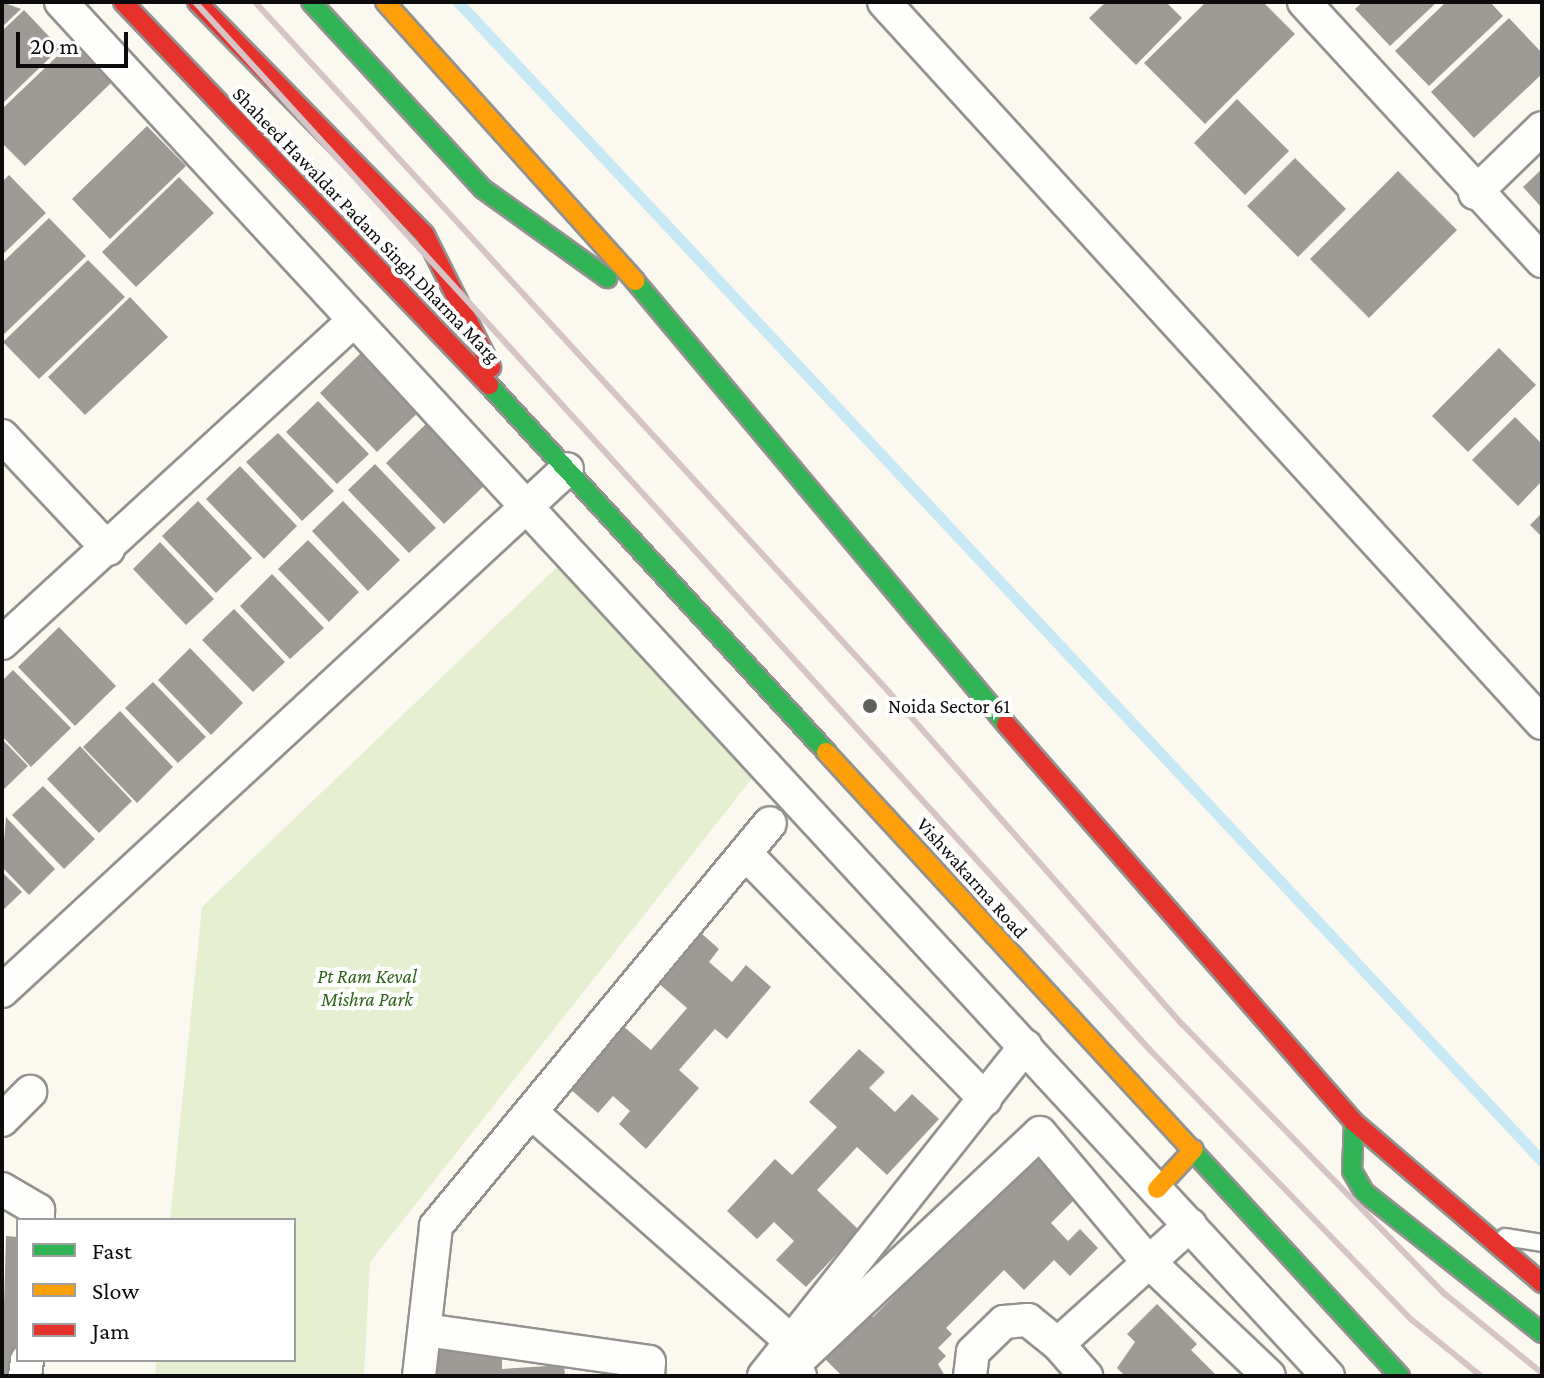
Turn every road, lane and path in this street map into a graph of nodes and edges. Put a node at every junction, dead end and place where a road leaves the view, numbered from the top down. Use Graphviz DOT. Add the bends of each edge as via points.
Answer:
graph roads {
  1 [pos="61,2"];
  2 [pos="123,2"];
  3 [pos="197,2"];
  4 [pos="311,2"];
  5 [pos="385,2"];
  6 [pos="884,2"];
  7 [pos="1304,2"];
  8 [pos="1542,128"];
  9 [pos="1475,193"];
  10 [pos="1542,261"];
  11 [pos="355,320"];
  12 [pos="677,328"];
  13 [pos="511,409"];
  14 [pos="2,436"];
  15 [pos="567,469"];
  16 [pos="526,504"];
  17 [pos="108,549"];
  18 [pos="2,643"];
  19 [pos="1542,723"];
  20 [pos="794,793"];
  21 [pos="770,823"];
  22 [pos="745,853"];
  23 [pos="2,991"];
  24 [pos="1026,1046"];
  25 [pos="30,1092"];
  26 [pos="985,1099"];
  27 [pos="531,1112"];
  28 [pos="2,1120"];
  29 [pos="1354,1122"];
  30 [pos="1194,1149"];
  31 [pos="2,1189"];
  32 [pos="1157,1189"];
  33 [pos="38,1218"];
  34 [pos="1190,1225"];
  35 [pos="1484,1233"];
  36 [pos="1542,1243"];
  37 [pos="1145,1258"];
  38 [pos="1542,1283"];
  39 [pos="425,1330"];
  40 [pos="1542,1333"];
  41 [pos="792,1342"];
  42 [pos="1058,1344"];
  43 [pos="419,1376"];
  44 [pos="648,1376"];
  45 [pos="764,1376"];
  46 [pos="800,1376"];
  47 [pos="970,1376"];
  48 [pos="1086,1376"];
  49 [pos="1269,1376"];
  50 [pos="1328,1376"];
  51 [pos="1400,1376"];
  1 -- 11 [label="street"];
  2 -- 13 [label="main road, Shaheed Hawaldar Padam Singh Dharma Marg"];
  3 -- 13 [label="main road" via="425,235"];
  4 -- 12 [label="main road" via="483,189"];
  5 -- 12 [label="main road"];
  6 -- 19 [label="street"];
  7 -- 9 [label="street"];
  8 -- 9 [label="street"];
  9 -- 10 [label="street"];
  11 -- 16 [label="street"];
  11 -- 17 [label="street"];
  12 -- 29 [label="main road" via="868,567"];
  13 -- 15 [label="main road, Vishwakarma Road"];
  14 -- 17 [label="street"];
  15 -- 16 [label="street"];
  15 -- 30 [label="main road, Vishwakarma Road"];
  16 -- 20 [label="street"];
  16 -- 23 [label="street"];
  17 -- 18 [label="street"];
  20 -- 21 [label="lane"];
  20 -- 24 [label="street"];
  21 -- 22 [label="street"];
  22 -- 26 [label="street"];
  22 -- 27 [label="street"];
  24 -- 26 [label="street"];
  24 -- 32 [label="street"];
  25 -- 28 [label="street"];
  26 -- 41 [label="street"];
  27 -- 39 [label="street" via="436,1226"];
  27 -- 41 [label="street"];
  29 -- 35 [label="main road"];
  29 -- 40 [label="main road" via="1352,1171 1364,1192"];
  30 -- 32 [label="main road"];
  30 -- 51 [label="main road, Vishwakarma Road"];
  31 -- 33 [label="street" via="38,1210"];
  32 -- 34 [label="street"];
  34 -- 37 [label="street"];
  34 -- 50 [label="street"];
  35 -- 36 [label="lane"];
  35 -- 38 [label="main road"];
  37 -- 42 [label="street"];
  37 -- 46 [label="street" via="1040,1133 792,1366"];
  37 -- 49 [label="street"];
  39 -- 43 [label="street"];
  39 -- 44 [label="street" via="649,1362"];
  41 -- 45 [label="street"];
  42 -- 47 [label="street" via="1028,1320 1004,1322 973,1352"];
  42 -- 48 [label="street"];
}
